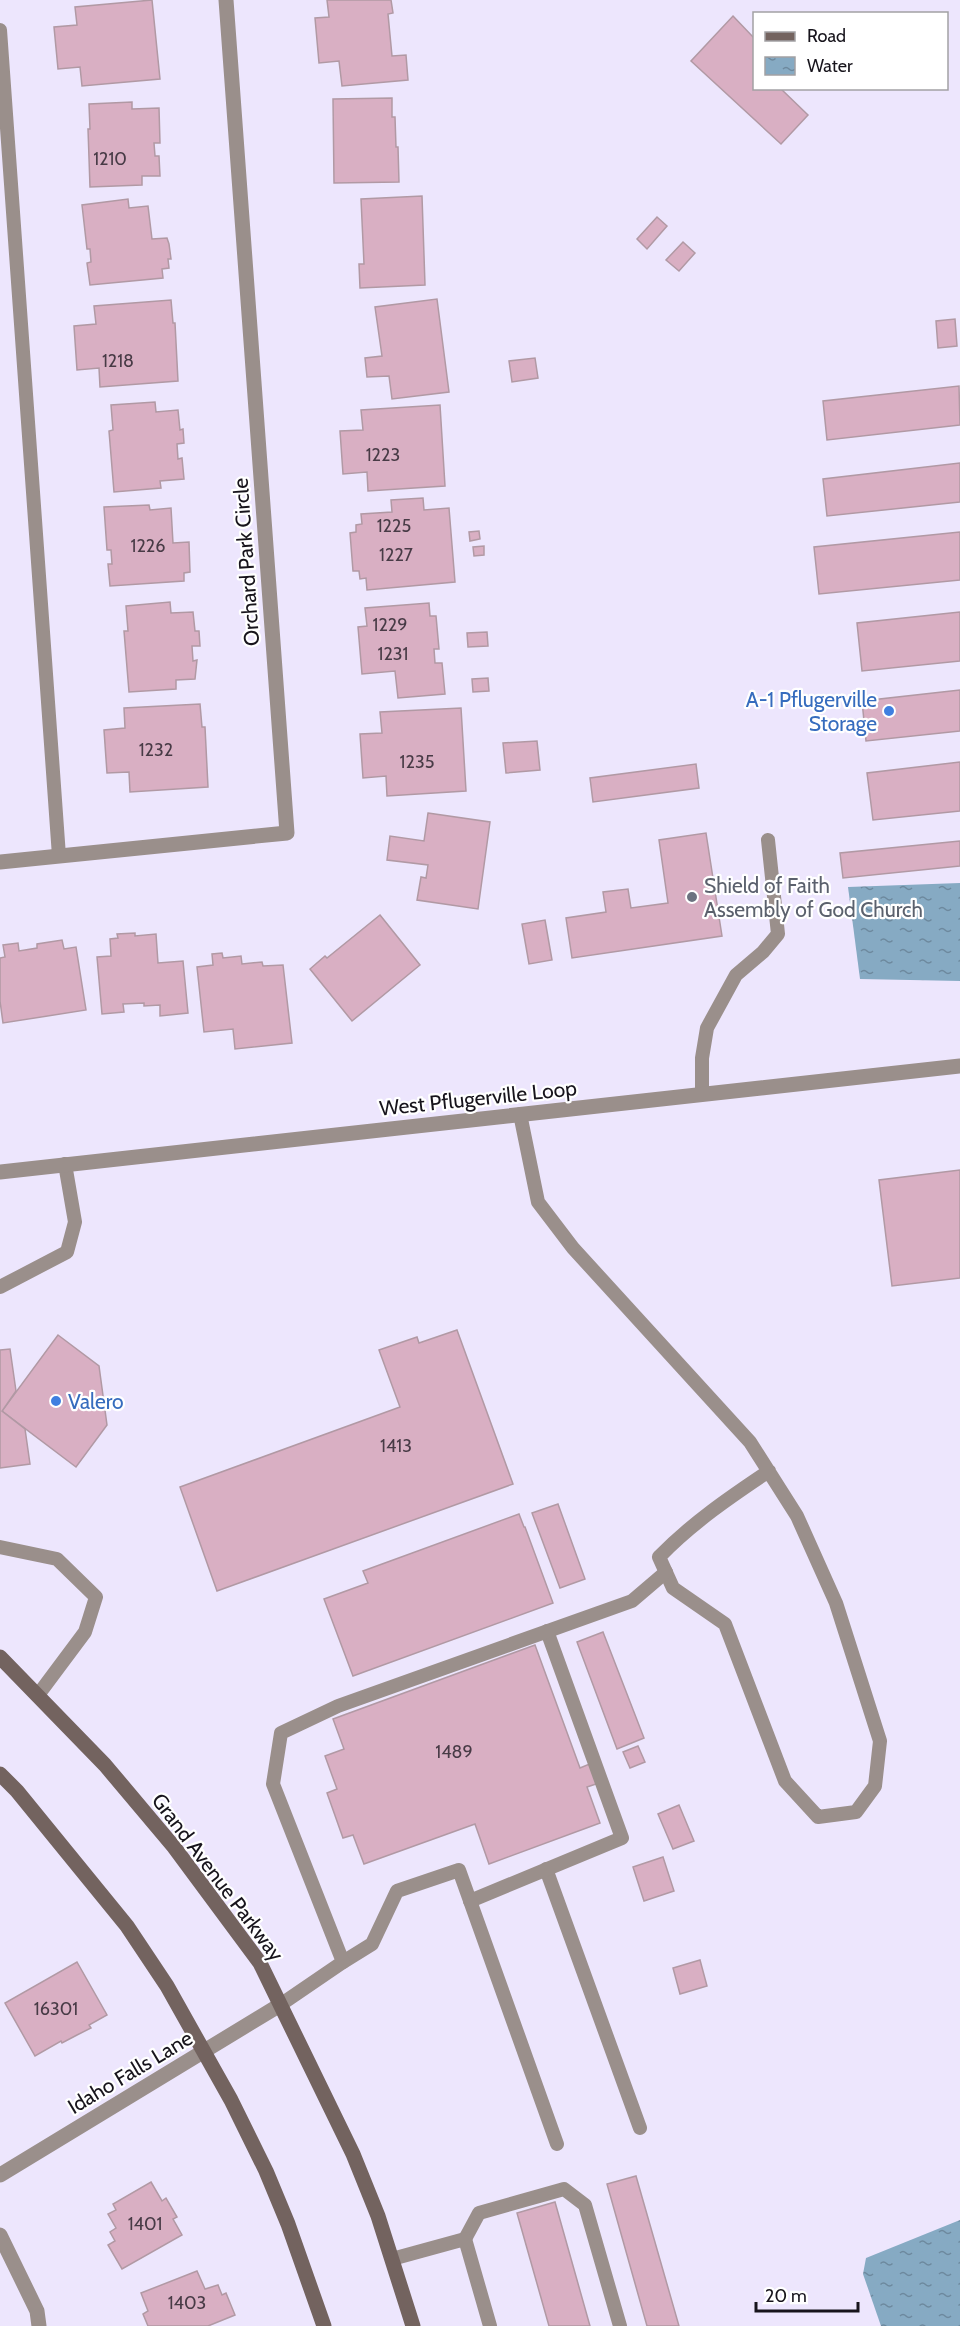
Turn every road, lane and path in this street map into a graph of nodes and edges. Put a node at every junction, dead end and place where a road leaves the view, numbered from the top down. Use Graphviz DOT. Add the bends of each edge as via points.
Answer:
graph roads {
  1 [pos="226,0"];
  2 [pos="0,30"];
  3 [pos="768,840"];
  4 [pos="59,856"];
  5 [pos="0,862"];
  6 [pos="960,1066"];
  7 [pos="702,1094"];
  8 [pos="520,1114"];
  9 [pos="65,1164"];
  10 [pos="0,1172"];
  11 [pos="0,1287"];
  12 [pos="769,1471"];
  13 [pos="0,1546"];
  14 [pos="666,1572"];
  15 [pos="547,1631"];
  16 [pos="0,1657"];
  17 [pos="38,1695"];
  18 [pos="0,1774"];
  19 [pos="546,1869"];
  20 [pos="470,1901"];
  21 [pos="343,1962"];
  22 [pos="280,2005"];
  23 [pos="204,2052"];
  24 [pos="640,2128"];
  25 [pos="557,2144"];
  26 [pos="0,2175"];
  27 [pos="0,2235"];
  28 [pos="465,2239"];
  29 [pos="392,2259"];
  30 [pos="39,2326"];
  31 [pos="324,2326"];
  32 [pos="413,2326"];
  33 [pos="490,2326"];
  34 [pos="620,2326"];
  1 -- 4 [label="street, Orchard Park Circle" via="287,833"];
  2 -- 4 [label="lane"];
  3 -- 7 [label="lane" via="778,934 736,975 707,1028"];
  4 -- 5 [label="street, Orchard Park Circle"];
  6 -- 7 [label="street, West Pflugerville Loop"];
  7 -- 8 [label="street, West Pflugerville Loop"];
  8 -- 9 [label="street, West Pflugerville Loop"];
  8 -- 12 [label="lane" via="538,1202 573,1248 750,1442"];
  9 -- 10 [label="street, West Pflugerville Loop"];
  9 -- 11 [label="lane" via="75,1222 67,1252"];
  12 -- 14 [label="lane" via="680,1535 659,1557"];
  12 -- 14 [label="lane" via="797,1516 836,1603 880,1741 875,1785 856,1812 818,1818 785,1782 725,1624 673,1588"];
  13 -- 17 [label="lane" via="57,1559 96,1597 85,1632"];
  14 -- 15 [label="lane" via="632,1601"];
  15 -- 19 [label="lane" via="622,1838"];
  15 -- 21 [label="lane" via="338,1706 281,1733 273,1784"];
  16 -- 17 [label="main road, Grand Avenue Parkway"];
  17 -- 22 [label="main road, Grand Avenue Parkway" via="174,1846 260,1962"];
  18 -- 23 [label="main road" via="127,1926"];
  19 -- 20 [label="lane"];
  19 -- 24 [label="lane"];
  20 -- 21 [label="lane" via="459,1870 397,1891 372,1944"];
  20 -- 25 [label="lane"];
  21 -- 22 [label="lane"];
  22 -- 23 [label="street, Idaho Falls Lane"];
  22 -- 29 [label="main road, Grand Avenue Parkway" via="353,2154"];
  23 -- 26 [label="street, Idaho Falls Lane"];
  23 -- 31 [label="main road" via="266,2171"];
  27 -- 30 [label="street" via="37,2311"];
  28 -- 29 [label="lane"];
  28 -- 33 [label="lane"];
  28 -- 34 [label="lane" via="479,2213 564,2189 585,2205"];
  29 -- 32 [label="main road, Grand Avenue Parkway"];
}
